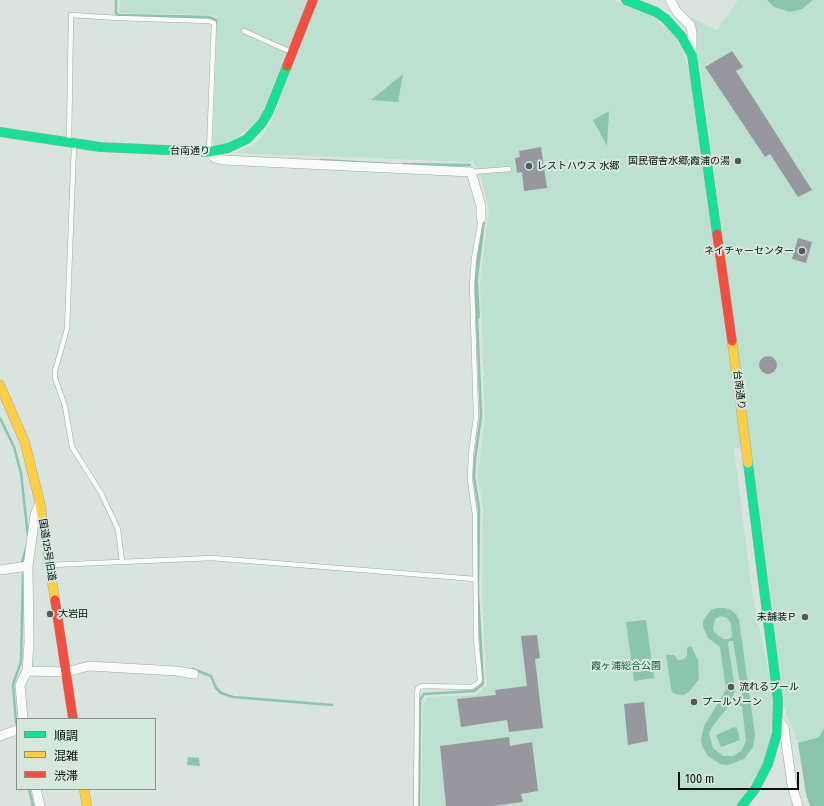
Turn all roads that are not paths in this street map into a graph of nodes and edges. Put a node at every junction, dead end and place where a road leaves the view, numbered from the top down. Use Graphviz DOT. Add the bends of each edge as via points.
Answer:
graph roads {
  1 [pos="313,0"];
  2 [pos="626,0"];
  3 [pos="670,0"];
  4 [pos="244,31"];
  5 [pos="292,52"];
  6 [pos="692,55"];
  7 [pos="0,132"];
  8 [pos="71,142"];
  9 [pos="209,152"];
  10 [pos="509,169"];
  11 [pos="471,172"];
  12 [pos="481,218"];
  13 [pos="0,386"];
  14 [pos="40,503"];
  15 [pos="122,562"];
  16 [pos="49,565"];
  17 [pos="28,566"];
  18 [pos="0,570"];
  19 [pos="475,579"];
  20 [pos="27,671"];
  21 [pos="66,672"];
  22 [pos="194,674"];
  23 [pos="23,718"];
  24 [pos="74,718"];
  25 [pos="778,720"];
  26 [pos="16,730"];
  27 [pos="0,736"];
  28 [pos="773,748"];
  29 [pos="788,748"];
  30 [pos="36,790"];
  31 [pos="84,790"];
  32 [pos="40,806"];
  33 [pos="87,806"];
  34 [pos="416,806"];
  35 [pos="742,806"];
  36 [pos="798,806"];
  1 -- 5 [label="street, 台南通り"];
  2 -- 6 [label="street, 台南通り" via="656,12 666,19 682,37"];
  3 -- 6 [label="street" via="677,12 690,25"];
  4 -- 5 [label="lane"];
  5 -- 9 [label="street, 台南通り" via="262,123 239,144"];
  6 -- 25 [label="street, 台南通り" via="737,376 777,688"];
  7 -- 8 [label="street, 台南通り"];
  8 -- 9 [label="street, 台南通り" via="147,150"];
  8 -- 9 [label="lane" via="71,15 209,21 214,23"];
  8 -- 15 [label="lane" via="67,328 55,378 65,406 72,447 101,493 118,529"];
  9 -- 11 [label="street" via="215,158 223,160"];
  10 -- 11 [label="lane"];
  11 -- 12 [label="street" via="481,206"];
  12 -- 19 [label="lane" via="472,285 476,417 470,480 475,515"];
  13 -- 14 [label="street, 国道125号旧道" via="25,443"];
  14 -- 16 [label="street, 国道125号旧道"];
  14 -- 17 [label="street" via="35,515"];
  15 -- 16 [label="lane"];
  15 -- 19 [label="lane" via="212,558"];
  16 -- 21 [label="street, 国道125号旧道"];
  17 -- 18 [label="street"];
  17 -- 20 [label="street"];
  19 -- 34 [label="lane" via="480,680 471,687 418,688"];
  20 -- 21 [label="street"];
  20 -- 23 [label="street" via="20,685"];
  21 -- 22 [label="street" via="89,666"];
  21 -- 24 [label="street, 国道125号旧道"];
  25 -- 28 [label="street, 台南通り"];
  25 -- 29 [label="street" via="784,727"];
  26 -- 27 [label="street"];
  28 -- 29 [label="street"];
  28 -- 35 [label="street, 台南通り" via="761,778"];
  29 -- 36 [label="street" via="792,786"];
  30 -- 32 [label="street"];
  31 -- 33 [label="street"];
}
